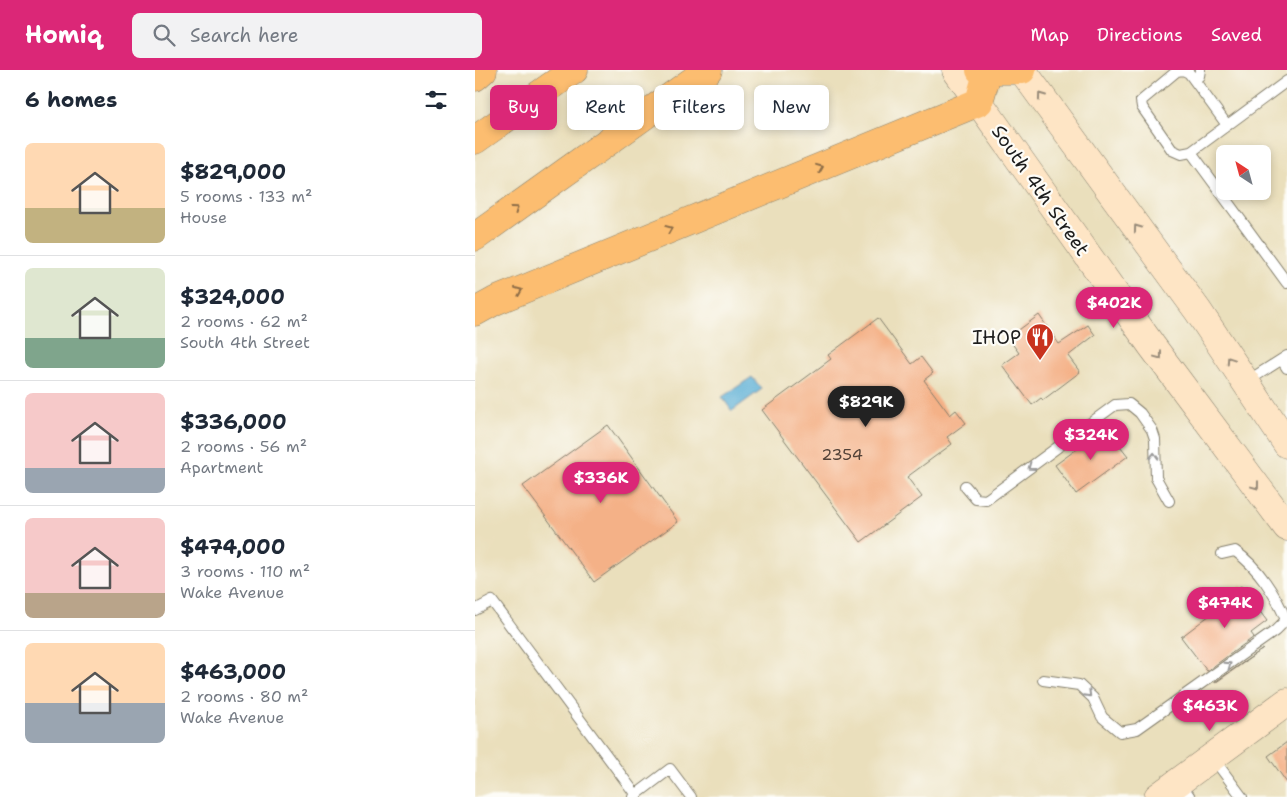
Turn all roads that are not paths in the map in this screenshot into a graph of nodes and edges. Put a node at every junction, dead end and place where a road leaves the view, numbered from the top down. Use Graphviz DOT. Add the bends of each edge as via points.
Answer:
graph roads {
  1 [pos="483,70"];
  2 [pos="574,70"];
  3 [pos="708,70"];
  4 [pos="956,70"];
  5 [pos="986,70"];
  6 [pos="1022,70"];
  7 [pos="1183,70"];
  8 [pos="1200,70"];
  9 [pos="475,77"];
  10 [pos="1194,80"];
  11 [pos="1287,81"];
  12 [pos="979,102"];
  13 [pos="1227,125"];
  14 [pos="475,140"];
  15 [pos="1191,152"];
  16 [pos="475,237"];
  17 [pos="1287,283"];
  18 [pos="475,312"];
  19 [pos="1285,361"];
  20 [pos="1245,382"];
  21 [pos="1287,444"];
  22 [pos="965,486"];
  23 [pos="1169,501"];
  24 [pos="1287,527"];
  25 [pos="1222,554"];
  26 [pos="475,610"];
  27 [pos="1043,680"];
  28 [pos="1287,702"];
  29 [pos="1212,757"];
  30 [pos="1185,789"];
  31 [pos="634,796"];
  32 [pos="691,797"];
  33 [pos="1158,797"];
  34 [pos="1242,797"];
  1 -- 9 [label="highway"];
  2 -- 14 [label="highway"];
  16 -- 3 [label="highway, one-way"];
  4 -- 12 [label="main road, South 4th Street"];
  5 -- 6 [label="highway"];
  5 -- 12 [label="highway"];
  20 -- 6 [label="main road, one-way"];
  7 -- 10 [label="lane"];
  7 -- 15 [label="lane" via="1177,71 1141,101 1172,150 1181,154"];
  8 -- 10 [label="lane"];
  10 -- 13 [label="lane"];
  11 -- 13 [label="lane"];
  18 -- 12 [label="highway, one-way"];
  12 -- 24 [label="main road, South 4th Street, one-way" via="1152,346"];
  13 -- 15 [label="lane"];
  15 -- 17 [label="lane"];
  19 -- 20 [label="lane"];
  20 -- 21 [label="main road"];
  23 -- 22 [label="lane, one-way" via="1155,478 1152,430 1129,404 1115,404 986,500 976,499"];
  27 -- 25 [label="lane, one-way" via="1079,685 1093,698 1102,717 1120,732 1137,729 1275,632 1286,620 1278,601 1247,560 1235,551"];
  26 -- 31 [label="lane" via="493,601"];
  28 -- 29 [label="main road"];
  29 -- 30 [label="main road"];
  29 -- 34 [label="lane"];
  30 -- 33 [label="main road"];
  31 -- 32 [label="lane" via="670,770"];
}
